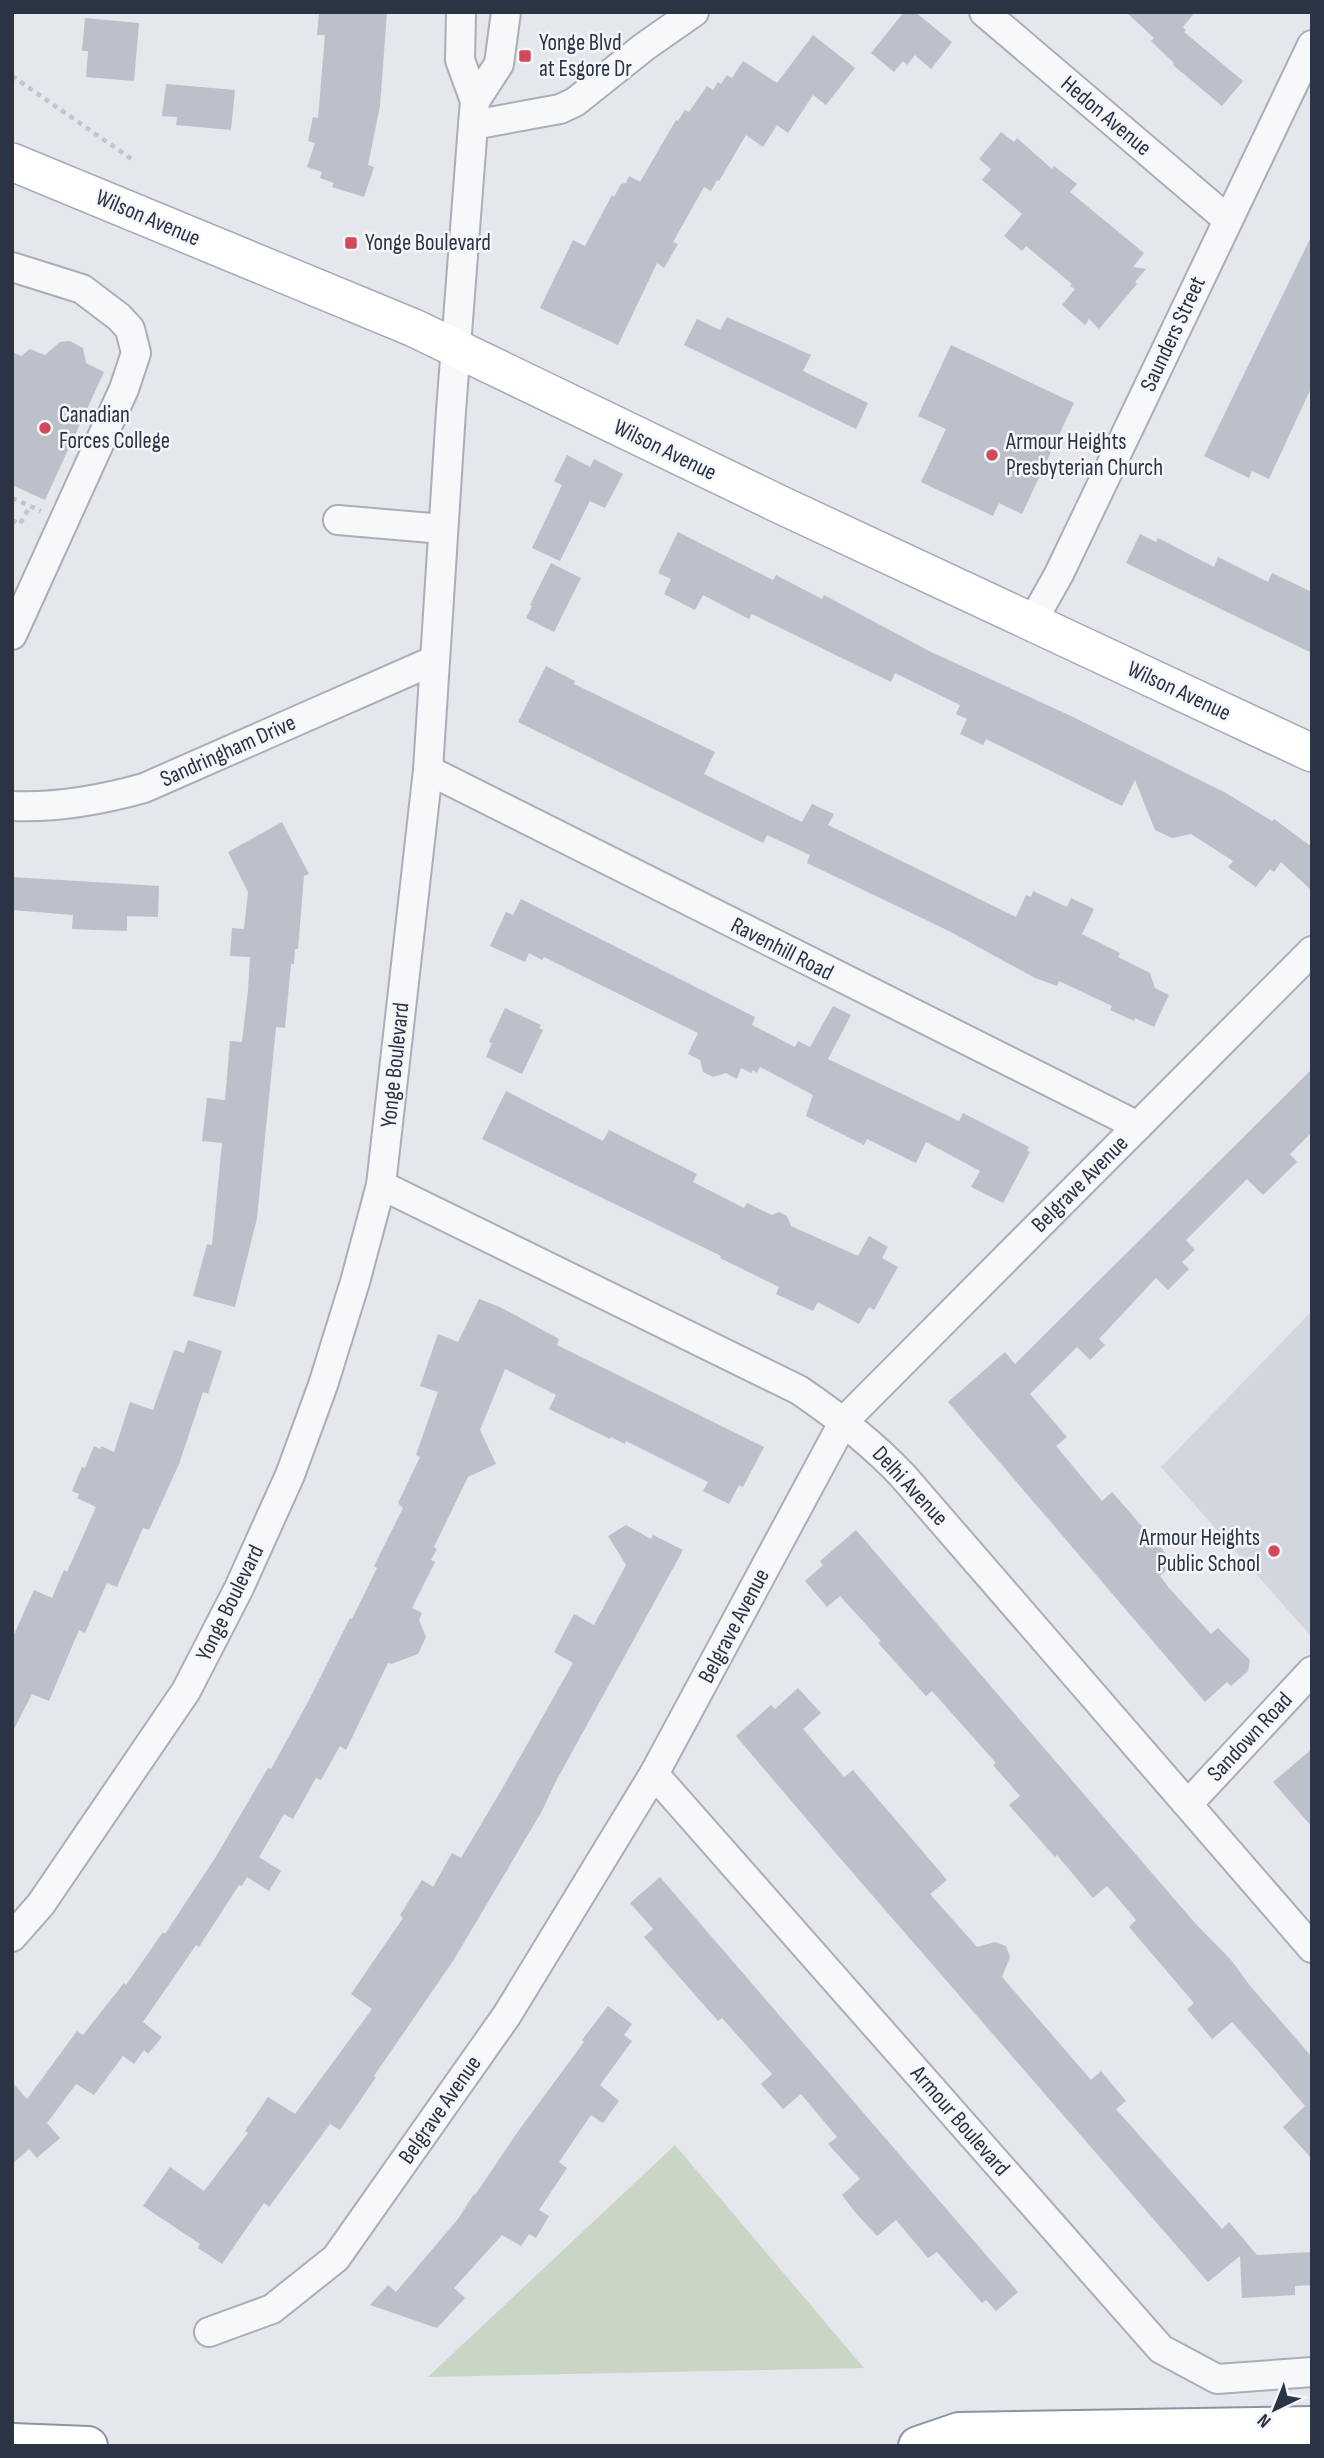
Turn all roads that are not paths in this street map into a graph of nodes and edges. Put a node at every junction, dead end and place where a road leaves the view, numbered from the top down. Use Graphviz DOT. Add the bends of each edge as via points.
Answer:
graph roads {
  1 [pos="461,12"];
  2 [pos="506,12"];
  3 [pos="694,12"];
  4 [pos="984,12"];
  5 [pos="1312,45"];
  6 [pos="474,113"];
  7 [pos="12,162"];
  8 [pos="1227,219"];
  9 [pos="12,267"];
  10 [pos="456,348"];
  11 [pos="338,520"];
  12 [pos="443,528"];
  13 [pos="1032,622"];
  14 [pos="12,635"];
  15 [pos="435,660"];
  16 [pos="1312,753"];
  17 [pos="428,770"];
  18 [pos="12,806"];
  19 [pos="1312,951"];
  20 [pos="1138,1126"];
  21 [pos="381,1185"];
  22 [pos="844,1421"];
  23 [pos="1312,1671"];
  24 [pos="654,1774"];
  25 [pos="1188,1804"];
  26 [pos="12,1937"];
  27 [pos="1312,1948"];
  28 [pos="209,2332"];
  29 [pos="1312,2372"];
  30 [pos="1312,2426"];
  31 [pos="12,2443"];
  32 [pos="88,2446"];
  33 [pos="918,2446"];
  1 -- 6 [label="street, Yonge Boulevard" via="460,60"];
  2 -- 6 [label="street, Yonge Boulevard" via="499,64"];
  3 -- 6 [label="street" via="560,109"];
  4 -- 8 [label="street, Hedon Avenue"];
  5 -- 8 [label="street, Saunders Street"];
  6 -- 10 [label="street, Yonge Boulevard"];
  7 -- 10 [label="main road, Wilson Avenue"];
  8 -- 13 [label="street, Saunders Street" via="1059,575"];
  9 -- 14 [label="street" via="82,289 130,329 136,354"];
  10 -- 12 [label="street, Yonge Boulevard"];
  10 -- 13 [label="main road, Wilson Avenue"];
  11 -- 12 [label="street"];
  12 -- 15 [label="street, Yonge Boulevard"];
  13 -- 16 [label="main road, Wilson Avenue"];
  15 -- 17 [label="street, Yonge Boulevard"];
  15 -- 18 [label="street, Sandringham Drive" via="144,788 100,800"];
  17 -- 20 [label="street, Ravenhill Road"];
  17 -- 21 [label="street, Yonge Boulevard"];
  19 -- 20 [label="street, Belgrave Avenue"];
  20 -- 22 [label="street, Belgrave Avenue"];
  21 -- 22 [label="street, Delhi Avenue" via="799,1390"];
  21 -- 26 [label="street, Yonge Boulevard" via="323,1385 290,1475 239,1588 186,1692 41,1904"];
  22 -- 24 [label="street, Belgrave Avenue"];
  22 -- 25 [label="street, Delhi Avenue" via="903,1476"];
  23 -- 25 [label="street, Sandown Road"];
  24 -- 28 [label="street, Belgrave Avenue" via="507,2015 336,2258 272,2309"];
  24 -- 29 [label="street, Armour Boulevard" via="1161,2349 1217,2379"];
  25 -- 27 [label="street, Delhi Avenue"];
  30 -- 33 [label="highway" via="959,2432"];
  31 -- 32 [label="highway"];
}
